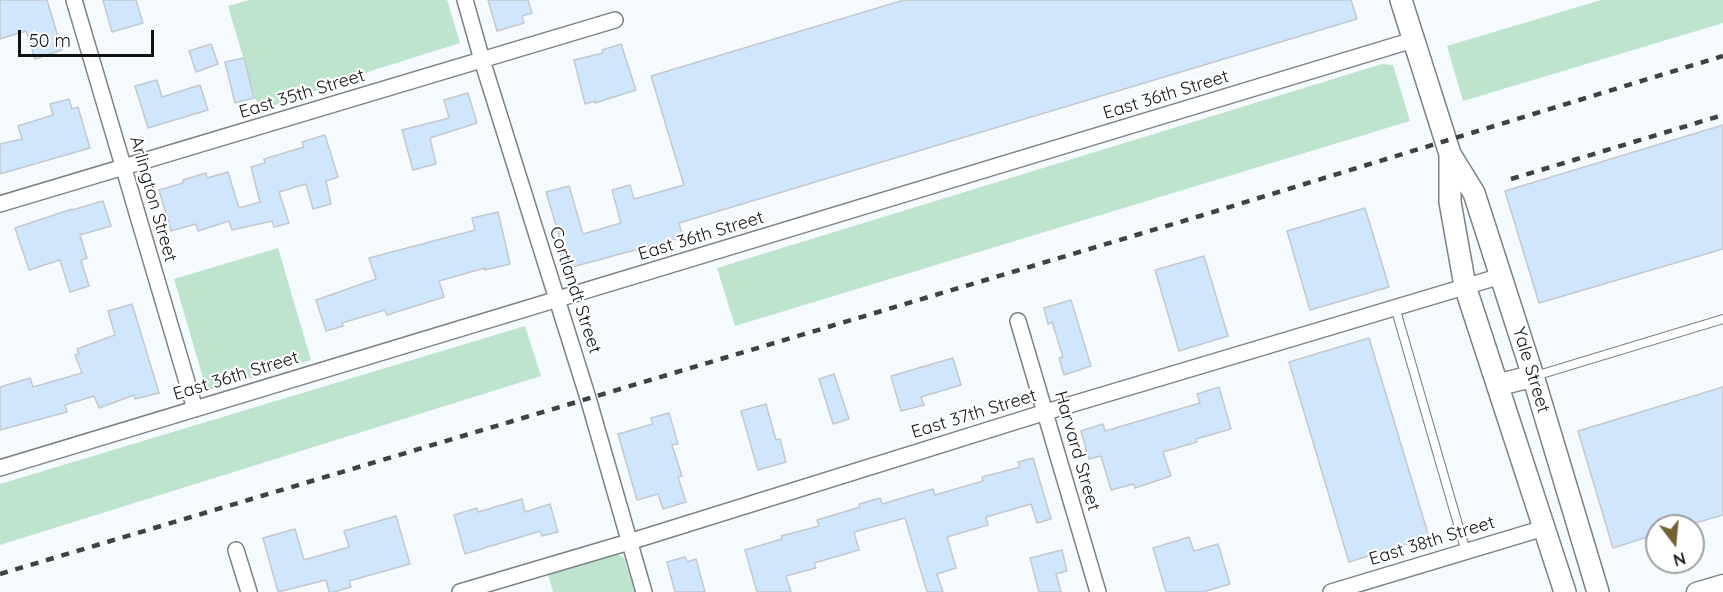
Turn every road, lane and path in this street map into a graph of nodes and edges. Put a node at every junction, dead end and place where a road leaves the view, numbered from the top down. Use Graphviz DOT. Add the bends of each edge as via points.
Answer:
graph roads {
  1 [pos="74,0"];
  2 [pos="465,0"];
  3 [pos="1401,0"];
  4 [pos="615,20"];
  5 [pos="1413,40"];
  6 [pos="482,60"];
  7 [pos="1450,154"];
  8 [pos="124,167"];
  9 [pos="0,204"];
  10 [pos="1501,276"];
  11 [pos="1465,286"];
  12 [pos="557,300"];
  13 [pos="1395,307"];
  14 [pos="1723,319"];
  15 [pos="1018,321"];
  16 [pos="1533,376"];
  17 [pos="1498,385"];
  18 [pos="195,409"];
  19 [pos="1046,412"];
  20 [pos="0,468"];
  21 [pos="1544,528"];
  22 [pos="629,542"];
  23 [pos="236,550"];
  24 [pos="1466,552"];
  25 [pos="1723,584"];
  26 [pos="249,592"];
  27 [pos="460,592"];
  28 [pos="644,592"];
  29 [pos="1098,592"];
  30 [pos="1331,592"];
  31 [pos="1565,592"];
  32 [pos="1598,592"];
  33 [pos="1696,592"];
  1 -- 8 [label="street, Arlington Street"];
  2 -- 6 [label="street, Cortlandt Street"];
  3 -- 5 [label="main road, Yale Street"];
  4 -- 6 [label="street, East 35th Street"];
  5 -- 7 [label="main road, Yale Street"];
  5 -- 12 [label="street, East 36th Street"];
  6 -- 8 [label="street, East 35th Street"];
  6 -- 12 [label="street, Cortlandt Street"];
  7 -- 10 [label="main road, Yale Street" via="1474,193"];
  7 -- 11 [label="main road, Yale Street" via="1450,202"];
  8 -- 9 [label="street, East 35th Street"];
  8 -- 18 [label="street, Arlington Street"];
  10 -- 11 [label="street, East 37th Street"];
  10 -- 16 [label="main road, Yale Street"];
  11 -- 13 [label="street, East 37th Street"];
  11 -- 17 [label="main road, Yale Street"];
  12 -- 18 [label="street, East 36th Street"];
  12 -- 22 [label="street, Cortlandt Street"];
  13 -- 19 [label="street, East 37th Street"];
  13 -- 24 [label="lane"];
  14 -- 16 [label="lane"];
  15 -- 19 [label="street, Harvard Street"];
  16 -- 17 [label="main road"];
  16 -- 32 [label="main road, Yale Street"];
  17 -- 21 [label="main road, Yale Street"];
  18 -- 20 [label="street, East 36th Street"];
  19 -- 22 [label="street, East 37th Street"];
  19 -- 29 [label="street, Harvard Street"];
  21 -- 24 [label="street, East 38th Street"];
  21 -- 31 [label="main road, Yale Street"];
  22 -- 27 [label="street, East 37th Street"];
  22 -- 28 [label="street, Cortlandt Street"];
  23 -- 26 [label="street"];
  24 -- 30 [label="street, East 38th Street"];
  25 -- 33 [label="street"];
}
